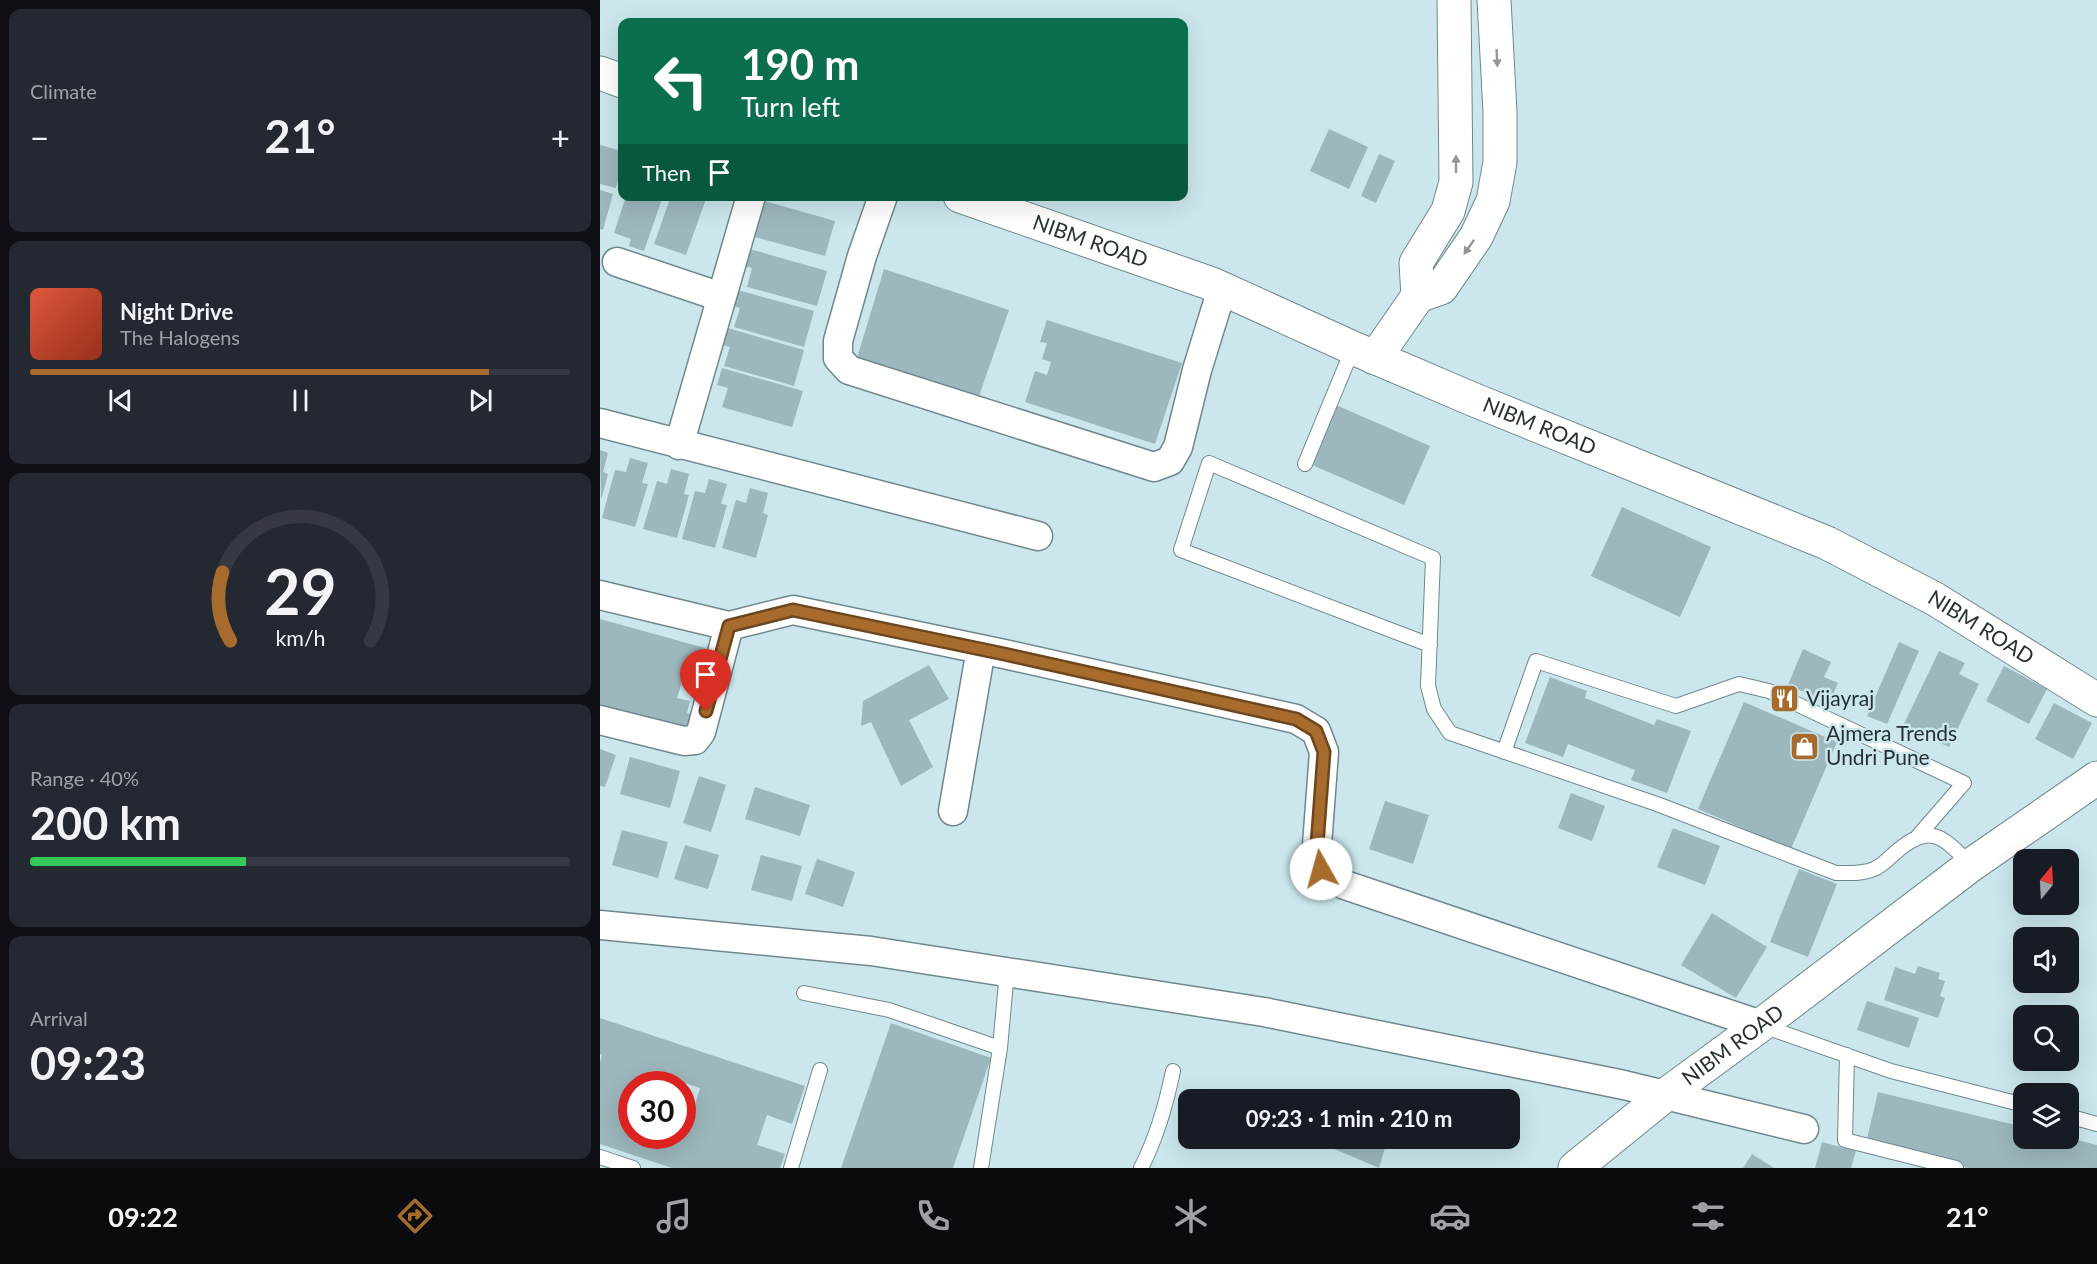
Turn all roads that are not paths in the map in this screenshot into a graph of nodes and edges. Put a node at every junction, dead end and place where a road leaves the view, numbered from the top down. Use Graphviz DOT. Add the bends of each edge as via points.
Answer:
graph roads {
  1 [pos="1454,0"];
  2 [pos="1494,0"];
  3 [pos="600,73"];
  4 [pos="618,80"];
  5 [pos="750,201"];
  6 [pos="882,201"];
  7 [pos="974,201"];
  8 [pos="616,262"];
  9 [pos="1222,289"];
  10 [pos="1418,296"];
  11 [pos="721,297"];
  12 [pos="1364,353"];
  13 [pos="600,423"];
  14 [pos="679,445"];
  15 [pos="1305,464"];
  16 [pos="1038,536"];
  17 [pos="600,595"];
  18 [pos="729,626"];
  19 [pos="1430,645"];
  20 [pos="981,649"];
  21 [pos="2097,699"];
  22 [pos="600,720"];
  23 [pos="1504,752"];
  24 [pos="2097,778"];
  25 [pos="953,811"];
  26 [pos="1918,836"];
  27 [pos="1971,865"];
  28 [pos="600,925"];
  29 [pos="1007,971"];
  30 [pos="804,993"];
  31 [pos="1761,1025"];
  32 [pos="1000,1048"];
  33 [pos="1846,1055"];
  34 [pos="820,1070"];
  35 [pos="1173,1071"];
  36 [pos="1664,1096"];
  37 [pos="2013,1102"];
  38 [pos="2079,1119"];
  39 [pos="2097,1124"];
  40 [pos="1804,1129"];
  41 [pos="600,1157"];
  42 [pos="633,1168"];
  43 [pos="791,1168"];
  44 [pos="981,1168"];
  45 [pos="1141,1168"];
  46 [pos="1575,1168"];
  47 [pos="1952,1168"];
  10 -- 1 [label="main road, one-way" via="1416,263 1448,212 1456,182"];
  2 -- 10 [label="main road, one-way" via="1500,162 1493,201 1476,237 1441,288"];
  3 -- 4 [label="main road"];
  5 -- 11 [label="street"];
  6 -- 9 [label="street" via="838,341 838,358 849,370 1154,467 1170,461 1178,447"];
  7 -- 9 [label="main road, NIBM ROAD"];
  8 -- 11 [label="street"];
  9 -- 12 [label="main road, NIBM ROAD"];
  10 -- 12 [label="main road"];
  11 -- 14 [label="street"];
  12 -- 15 [label="lane"];
  12 -- 21 [label="main road, NIBM ROAD" via="1827,543 1935,599"];
  13 -- 14 [label="street"];
  14 -- 16 [label="street"];
  17 -- 18 [label="street"];
  18 -- 20 [label="street" via="793,610"];
  18 -- 22 [label="street" via="701,732 695,740 684,741"];
  19 -- 19 [label="lane" via="1433,558 1209,463 1181,550"];
  19 -- 23 [label="lane" via="1428,686 1434,709 1450,732"];
  20 -- 25 [label="street"];
  20 -- 31 [label="street" via="1296,719 1316,731 1324,752 1317,845 1321,869 1345,885"];
  23 -- 26 [label="lane" via="1657,804 1836,873 1876,869"];
  23 -- 26 [label="lane" via="1536,662 1676,706 1739,684 1769,692 1964,783"];
  24 -- 27 [label="main road, NIBM ROAD"];
  26 -- 27 [label="lane" via="1935,835"];
  27 -- 31 [label="main road, NIBM ROAD"];
  28 -- 29 [label="street" via="871,951"];
  29 -- 32 [label="lane"];
  29 -- 36 [label="street" via="1264,1012"];
  30 -- 32 [label="lane" via="889,1010"];
  31 -- 33 [label="lane"];
  31 -- 36 [label="main road, NIBM ROAD"];
  32 -- 44 [label="lane"];
  33 -- 37 [label="lane"];
  33 -- 47 [label="lane" via="1845,1140"];
  34 -- 43 [label="lane"];
  35 -- 45 [label="lane" via="1165,1108"];
  36 -- 40 [label="street"];
  36 -- 46 [label="main road, NIBM ROAD"];
  38 -- 39 [label="lane"];
  41 -- 42 [label="lane"];
}
